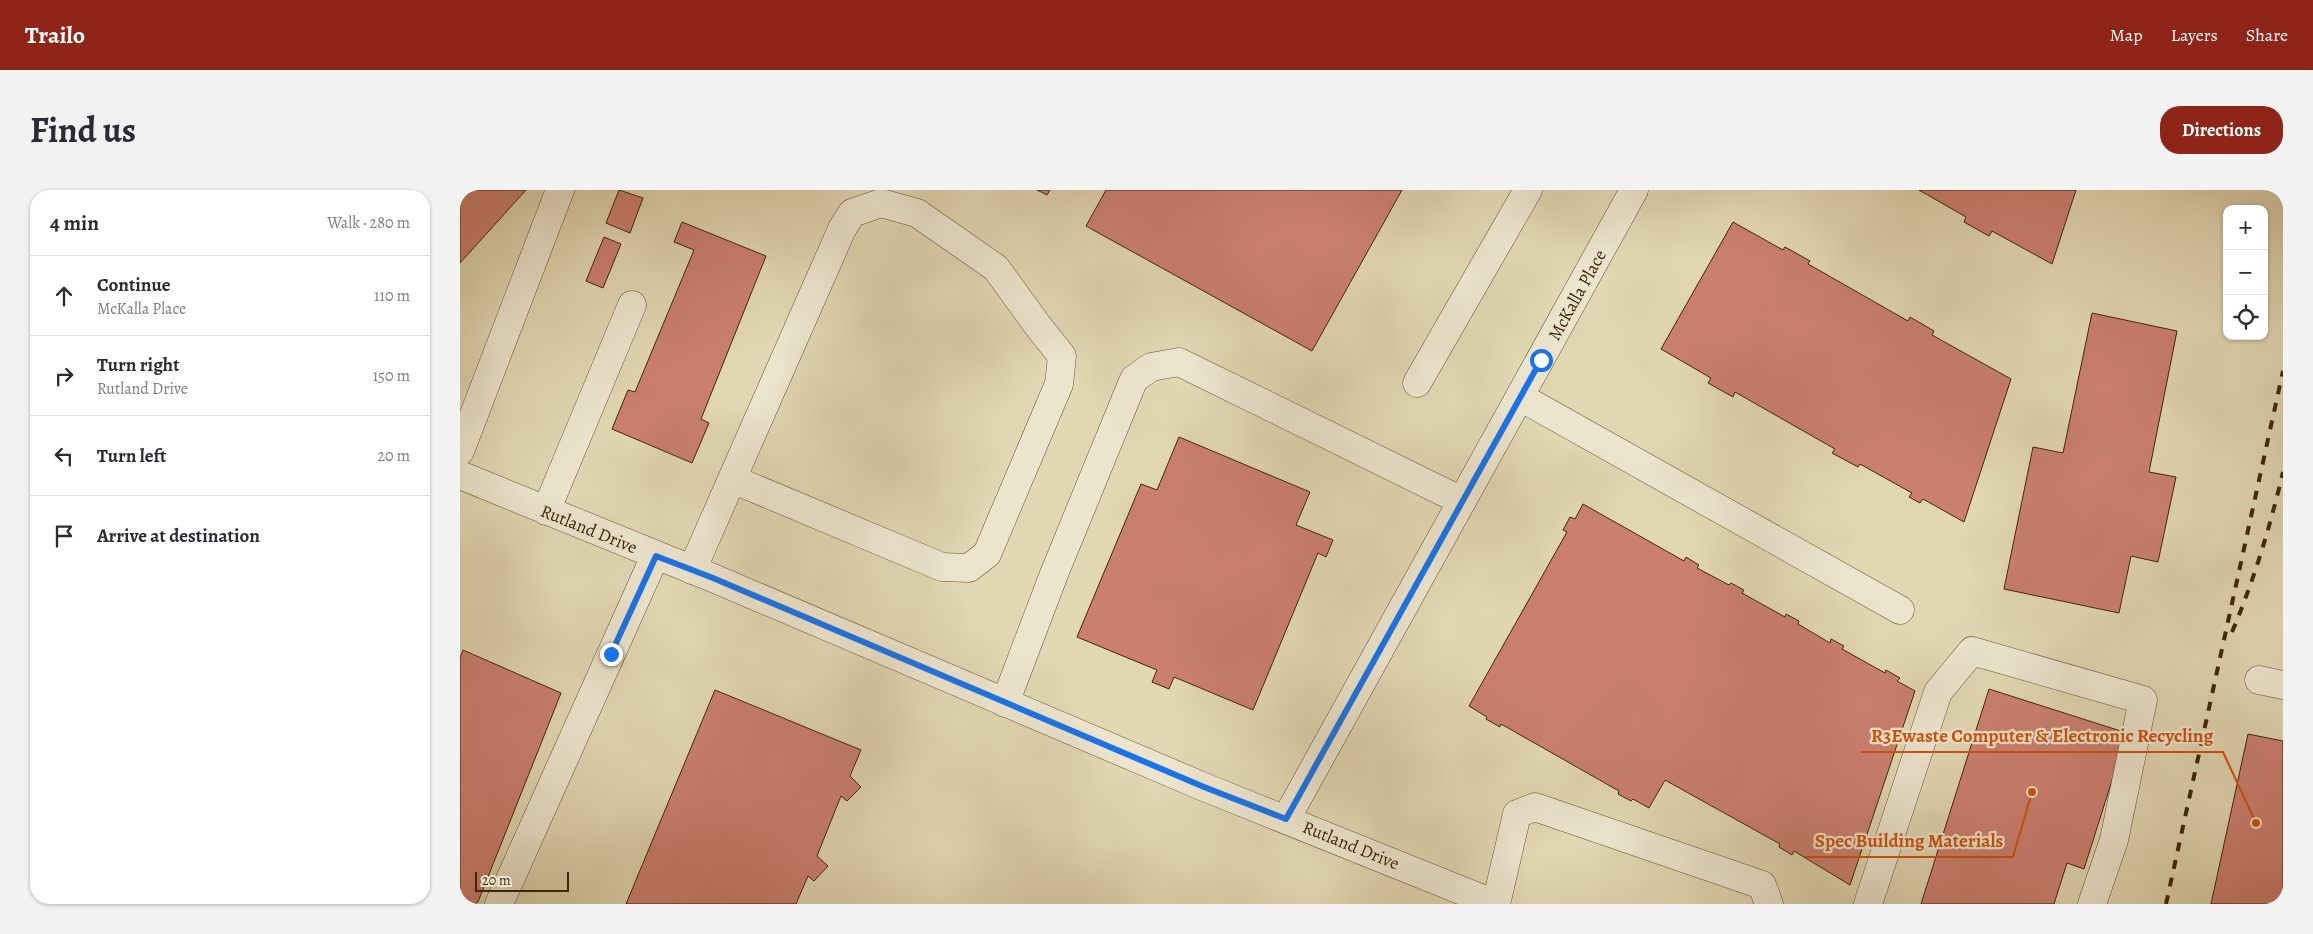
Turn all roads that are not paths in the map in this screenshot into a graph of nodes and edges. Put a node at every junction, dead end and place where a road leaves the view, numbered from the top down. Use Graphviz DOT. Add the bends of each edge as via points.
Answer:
graph roads {
  1 [pos="560,190"];
  2 [pos="1528,190"];
  3 [pos="1634,190"];
  4 [pos="632,305"];
  5 [pos="1417,382"];
  6 [pos="1520,397"];
  7 [pos="460,451"];
  8 [pos="460,475"];
  9 [pos="732,479"];
  10 [pos="1462,501"];
  11 [pos="546,511"];
  12 [pos="656,556"];
  13 [pos="692,570"];
  14 [pos="1900,610"];
  15 [pos="1005,702"];
  16 [pos="1286,819"];
  17 [pos="499,904"];
  18 [pos="1495,904"];
  19 [pos="1769,904"];
  20 [pos="1868,904"];
  21 [pos="2092,904"];
  1 -- 7 [label="street"];
  2 -- 5 [label="street"];
  3 -- 6 [label="street, McKalla Place"];
  4 -- 11 [label="street"];
  6 -- 10 [label="street, McKalla Place"];
  6 -- 14 [label="street"];
  8 -- 11 [label="street, Rutland Drive"];
  9 -- 9 [label="street" via="942,567 969,568 987,554 1059,384 1062,356 996,268 917,213 882,203 852,213 842,229"];
  9 -- 13 [label="street"];
  10 -- 15 [label="street" via="1179,362 1151,367 1134,380"];
  10 -- 16 [label="street, McKalla Place"];
  11 -- 12 [label="street, Rutland Drive"];
  12 -- 13 [label="street, Rutland Drive"];
  12 -- 17 [label="street"];
  13 -- 15 [label="street, Rutland Drive"];
  15 -- 16 [label="street, Rutland Drive"];
  16 -- 18 [label="street, Rutland Drive"];
  18 -- 19 [label="street" via="1517,814 1535,807 1762,885"];
  20 -- 21 [label="street" via="1938,692 1972,650 2143,700 2114,840"];
}
